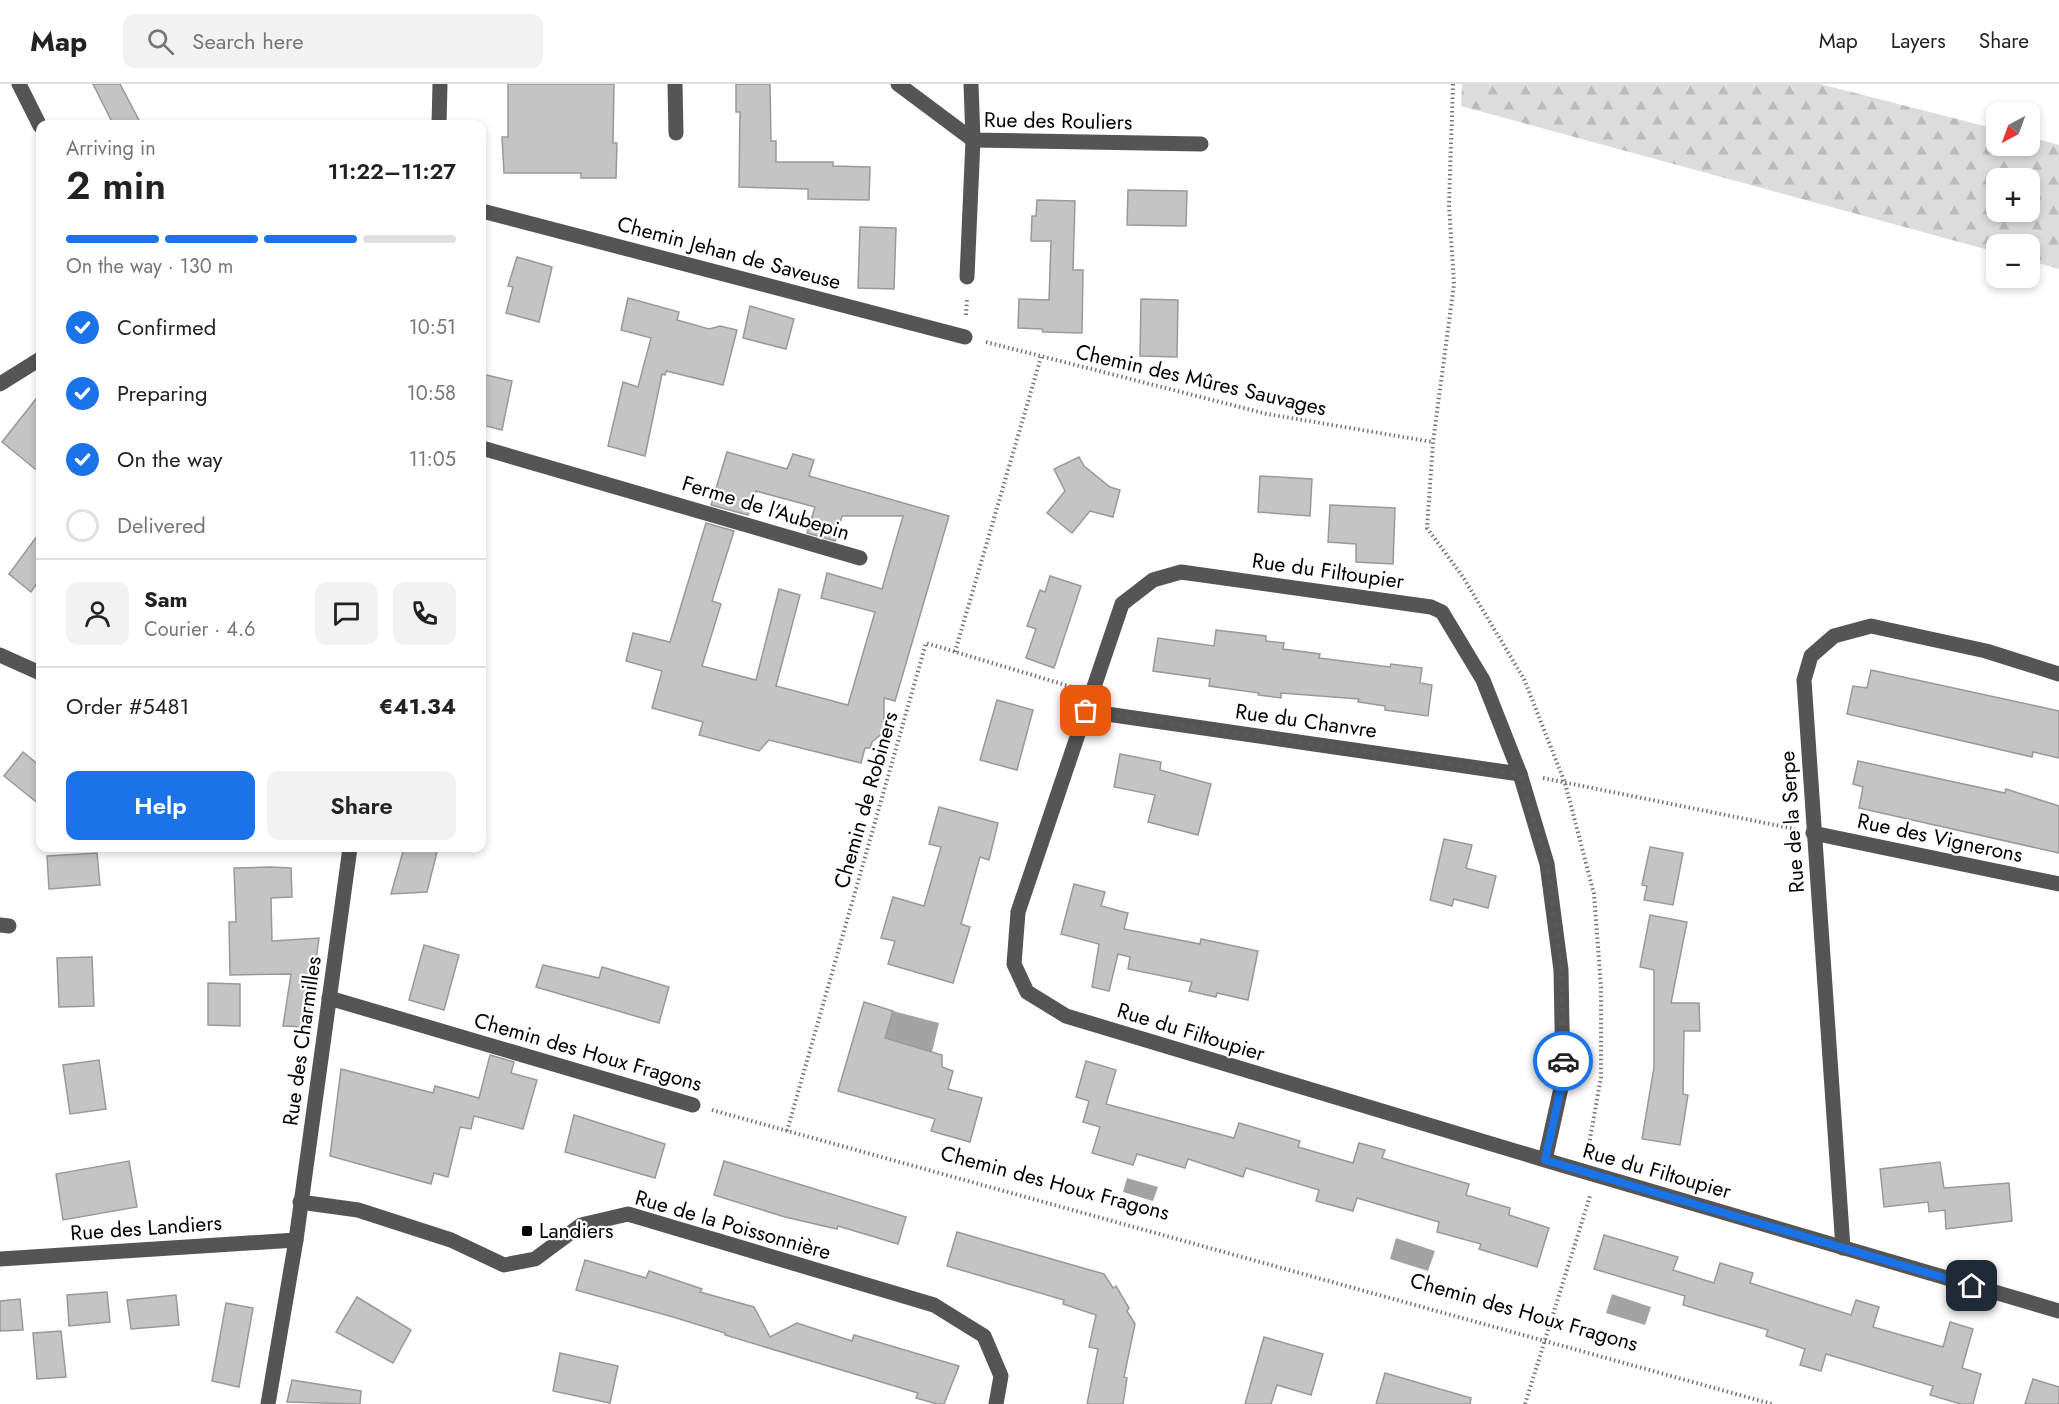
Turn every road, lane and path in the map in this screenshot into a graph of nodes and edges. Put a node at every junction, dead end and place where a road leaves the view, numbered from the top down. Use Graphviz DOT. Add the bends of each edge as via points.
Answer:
graph roads {
  1 [pos="19,84"];
  2 [pos="440,84"];
  3 [pos="675,84"];
  4 [pos="898,84"];
  5 [pos="971,84"];
  6 [pos="1452,84"];
  7 [pos="37,120"];
  8 [pos="439,120"];
  9 [pos="676,133"];
  10 [pos="973,140"];
  11 [pos="1201,144"];
  12 [pos="486,212"];
  13 [pos="967,278"];
  14 [pos="965,337"];
  15 [pos="1041,357"];
  16 [pos="36,362"];
  17 [pos="0,384"];
  18 [pos="486,449"];
  19 [pos="860,558"];
  20 [pos="955,652"];
  21 [pos="0,655"];
  22 [pos="36,671"];
  23 [pos="2059,674"];
  24 [pos="1092,693"];
  25 [pos="1086,711"];
  26 [pos="1520,774"];
  27 [pos="1813,833"];
  28 [pos="349,852"];
  29 [pos="2059,884"];
  30 [pos="329,998"];
  31 [pos="693,1105"];
  32 [pos="787,1131"];
  33 [pos="1545,1160"];
  34 [pos="1596,1175"];
  35 [pos="300,1202"];
  36 [pos="296,1240"];
  37 [pos="1843,1248"];
  38 [pos="0,1259"];
  39 [pos="2059,1311"];
  40 [pos="1546,1340"];
  41 [pos="268,1404"];
  42 [pos="996,1404"];
  43 [pos="1525,1404"];
  44 [pos="1772,1404"];
  1 -- 7 [label="street"];
  2 -- 8 [label="street"];
  3 -- 9 [label="street"];
  4 -- 10 [label="street, Rue des Rouliers"];
  5 -- 10 [label="street"];
  6 -- 15 [label="path, Chemin des Mûres Sauvages" via="1449,205 1454,284 1433,442 1267,414"];
  10 -- 11 [label="street, Rue des Rouliers"];
  10 -- 13 [label="street"];
  12 -- 14 [label="street, Chemin Jehan de Saveuse"];
  13 -- 14 [label="path"];
  14 -- 15 [label="path, Chemin des Mûres Sauvages"];
  15 -- 20 [label="path"];
  16 -- 17 [label="street"];
  18 -- 19 [label="street, Ferme de l'Aubepin"];
  20 -- 24 [label="path, Chemin de Robiners"];
  20 -- 32 [label="path, Chemin de Robiners" via="926,643"];
  21 -- 22 [label="street"];
  23 -- 27 [label="street, Rue de la Serpe" via="1986,651 1871,626 1834,636 1811,656 1804,680"];
  24 -- 25 [label="street, Rue du Filtoupier"];
  24 -- 26 [label="street, Rue du Filtoupier" via="1122,604 1153,580 1182,572 1431,607 1442,612 1483,680"];
  25 -- 26 [label="street, Rue du Chanvre"];
  25 -- 33 [label="street, Rue du Filtoupier" via="1018,912 1014,964 1027,992 1066,1016"];
  26 -- 27 [label="path"];
  26 -- 33 [label="street" via="1547,864 1562,970 1563,1079"];
  27 -- 29 [label="street, Rue des Vignerons"];
  27 -- 37 [label="street, Rue de la Serpe"];
  28 -- 30 [label="street, Rue des Charmilles"];
  30 -- 31 [label="street, Chemin des Houx Fragons"];
  30 -- 35 [label="street, Rue des Charmilles"];
  31 -- 32 [label="path, Chemin des Houx Fragons"];
  32 -- 40 [label="path, Chemin des Houx Fragons"];
  33 -- 34 [label="street, Rue du Filtoupier"];
  34 -- 37 [label="street, Rue du Filtoupier"];
  34 -- 40 [label="path"];
  35 -- 36 [label="street, Rue des Charmilles"];
  35 -- 42 [label="street, Rue de la Poissonnière" via="358,1210 451,1240 504,1265 535,1258 581,1225 628,1214 934,1305 984,1336 1001,1376"];
  36 -- 38 [label="street, Rue des Landiers"];
  36 -- 41 [label="street, Rue des Charmilles"];
  37 -- 39 [label="street, Rue du Filtoupier"];
  40 -- 43 [label="path"];
  40 -- 44 [label="path, Chemin des Houx Fragons"];
}
